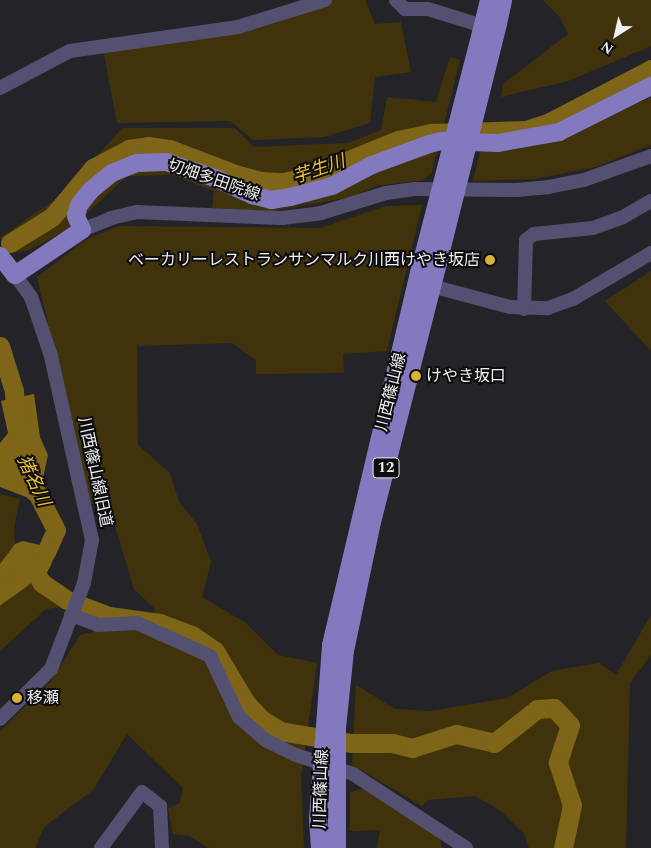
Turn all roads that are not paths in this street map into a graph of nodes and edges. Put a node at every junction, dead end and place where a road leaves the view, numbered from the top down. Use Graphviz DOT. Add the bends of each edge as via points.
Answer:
graph roads {
  1 [pos="325,0"];
  2 [pos="396,0"];
  3 [pos="503,0"];
  4 [pos="489,17"];
  5 [pos="651,86"];
  6 [pos="0,88"];
  7 [pos="651,156"];
  8 [pos="651,201"];
  9 [pos="82,230"];
  10 [pos="651,253"];
  11 [pos="0,256"];
  12 [pos="15,275"];
  13 [pos="425,284"];
  14 [pos="524,308"];
  15 [pos="75,607"];
  16 [pos="338,648"];
  17 [pos="0,719"];
  18 [pos="101,848"];
  19 [pos="162,848"];
  20 [pos="320,848"];
  21 [pos="337,848"];
  22 [pos="466,848"];
  1 -- 6 [label="street" via="238,27 70,52"];
  2 -- 4 [label="street" via="405,9 428,8"];
  3 -- 4 [label="main road, 川西篠山線 / 12"];
  4 -- 13 [label="main road, 川西篠山線 / 12, bridge"];
  5 -- 9 [label="main road, 切畑多田院線" via="559,132 498,143 442,141 429,144 372,165 332,186 290,198 271,200 252,195 215,178 166,162 137,163 112,173 91,190 79,205 76,216"];
  7 -- 9 [label="street" via="584,180 548,187 516,190 415,189 282,218 137,212"];
  8 -- 14 [label="street" via="623,217 593,228 534,234 526,240"];
  9 -- 12 [label="main road"];
  10 -- 14 [label="street" via="573,300 548,308"];
  11 -- 12 [label="main road"];
  12 -- 15 [label="street, 川西篠山線旧道" via="31,297 51,356 92,540"];
  13 -- 14 [label="street"];
  13 -- 16 [label="main road, 川西篠山線 / 12"];
  15 -- 17 [label="street, 川西篠山線旧道" via="50,669"];
  15 -- 22 [label="street" via="98,625 137,623 210,656 239,717 267,741 296,755 353,774"];
  16 -- 20 [label="main road, 川西篠山線 / 12, bridge" via="318,810"];
  16 -- 21 [label="main road, 川西篠山線 / 12, bridge"];
  18 -- 19 [label="street" via="142,792 160,806"];
}
